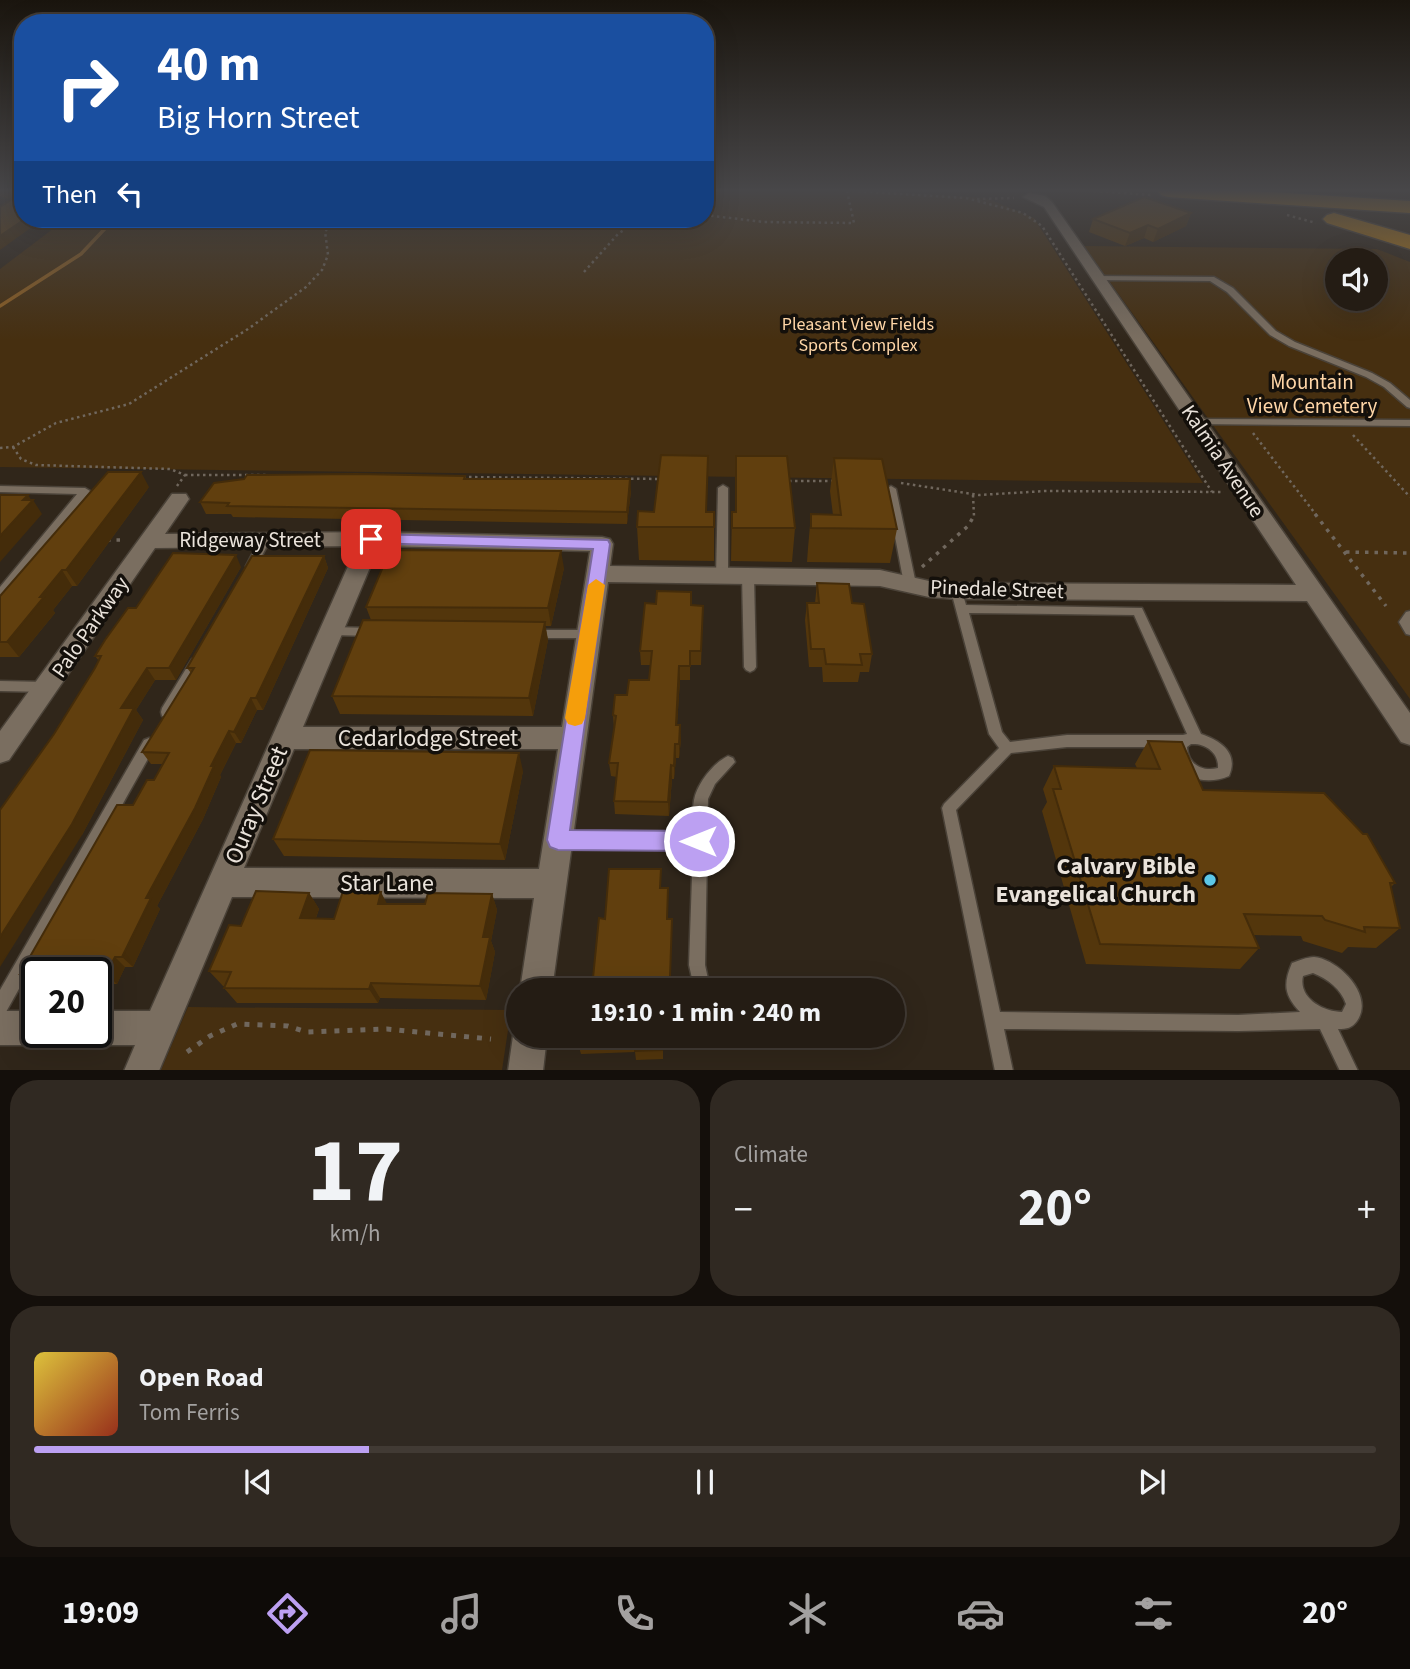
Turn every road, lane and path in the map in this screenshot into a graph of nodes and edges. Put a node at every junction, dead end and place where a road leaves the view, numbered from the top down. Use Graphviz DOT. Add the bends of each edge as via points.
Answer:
graph roads {
  1 [pos="327,241"];
  2 [pos="610,241"];
  3 [pos="1052,241"];
  4 [pos="1072,241"];
  5 [pos="584,272"];
  6 [pos="1097,278"];
  7 [pos="1410,405"];
  8 [pos="1196,422"];
  9 [pos="1245,422"];
  10 [pos="1342,423"];
  11 [pos="1410,423"];
  12 [pos="13,447"];
  13 [pos="0,448"];
  14 [pos="723,488"];
  15 [pos="0,489"];
  16 [pos="891,489"];
  17 [pos="1212,492"];
  18 [pos="973,495"];
  19 [pos="1410,497"];
  20 [pos="179,499"];
  21 [pos="371,539"];
  22 [pos="265,540"];
  23 [pos="150,541"];
  24 [pos="1346,552"];
  25 [pos="1410,553"];
  26 [pos="598,574"];
  27 [pos="245,576"];
  28 [pos="722,576"];
  29 [pos="748,576"];
  30 [pos="909,578"];
  31 [pos="1313,593"];
  32 [pos="0,595"];
  33 [pos="960,600"];
  34 [pos="1133,601"];
  35 [pos="1386,606"];
  36 [pos="1410,615"];
  37 [pos="331,631"];
  38 [pos="1410,631"];
  39 [pos="385,632"];
  40 [pos="520,634"];
  41 [pos="588,634"];
  42 [pos="204,648"];
  43 [pos="750,667"];
  44 [pos="0,686"];
  45 [pos="48,687"];
  46 [pos="1410,734"];
  47 [pos="285,738"];
  48 [pos="572,738"];
  49 [pos="1007,748"];
  50 [pos="0,752"];
  51 [pos="728,762"];
  52 [pos="558,840"];
  53 [pos="699,841"];
  54 [pos="222,882"];
  55 [pos="551,884"];
  56 [pos="538,978"];
  57 [pos="700,978"];
  58 [pos="0,1006"];
  59 [pos="994,1020"];
  60 [pos="0,1028"];
  61 [pos="21,1028"];
  62 [pos="112,1028"];
  63 [pos="160,1028"];
  64 [pos="491,1039"];
  65 [pos="528,1048"];
  66 [pos="187,1052"];
  67 [pos="141,1070"];
  68 [pos="525,1070"];
  69 [pos="1004,1070"];
  70 [pos="1349,1070"];
  1 -- 12 [label="path" via="322,270 248,329 129,404 57,423"];
  2 -- 5 [label="path"];
  3 -- 17 [label="path"];
  4 -- 6 [label="street, Kalmia Avenue"];
  6 -- 7 [label="lane" via="1211,279 1230,290 1273,333 1378,380"];
  6 -- 8 [label="street, Kalmia Avenue"];
  8 -- 9 [label="lane"];
  8 -- 31 [label="street, Kalmia Avenue"];
  9 -- 10 [label="lane"];
  9 -- 24 [label="path"];
  10 -- 11 [label="lane"];
  10 -- 19 [label="path"];
  12 -- 13 [label="path"];
  12 -- 20 [label="path" via="21,459 36,466 170,469 185,475 171,495"];
  14 -- 28 [label="lane"];
  15 -- 32 [label="lane" via="85,491"];
  16 -- 30 [label="lane"];
  18 -- 30 [label="path" via="975,514 968,526"];
  20 -- 23 [label="street, Palo Parkway"];
  21 -- 22 [label="street, Ridgeway Street"];
  21 -- 26 [label="street, Ridgeway Street" via="602,544"];
  21 -- 37 [label="street, Ouray Street"];
  22 -- 23 [label="street, Ridgeway Street"];
  22 -- 27 [label="lane"];
  23 -- 45 [label="street, Palo Parkway"];
  24 -- 25 [label="path"];
  24 -- 35 [label="path"];
  26 -- 28 [label="street, Pinedale Street"];
  26 -- 41 [label="street"];
  28 -- 29 [label="street, Pinedale Street"];
  29 -- 30 [label="street, Pinedale Street"];
  29 -- 43 [label="lane"];
  30 -- 33 [label="street, Pinedale Street"];
  31 -- 34 [label="street, Pinedale Street"];
  31 -- 46 [label="street, Kalmia Avenue"];
  33 -- 34 [label="street, Pinedale Street"];
  33 -- 49 [label="lane" via="996,734"];
  34 -- 49 [label="lane" via="1190,740 1067,741"];
  36 -- 38 [label="lane" via="1405,622"];
  37 -- 39 [label="lane"];
  37 -- 47 [label="street, Ouray Street"];
  40 -- 41 [label="lane"];
  41 -- 48 [label="street"];
  42 -- 58 [label="lane"];
  44 -- 45 [label="lane"];
  45 -- 50 [label="street, Palo Parkway"];
  47 -- 48 [label="street, Cedarlodge Street"];
  47 -- 54 [label="street, Ouray Street"];
  48 -- 52 [label="street"];
  49 -- 59 [label="lane" via="949,807"];
  51 -- 53 [label="lane" via="710,780 701,799"];
  52 -- 53 [label="lane"];
  52 -- 55 [label="street"];
  53 -- 57 [label="lane"];
  54 -- 55 [label="street, Star Lane"];
  54 -- 63 [label="street, Ouray Street"];
  55 -- 56 [label="street"];
  59 -- 69 [label="lane"];
  59 -- 70 [label="lane" via="1325,1020"];
  60 -- 61 [label="street"];
  62 -- 63 [label="street"];
  63 -- 67 [label="street, Ouray Street"];
  64 -- 66 [label="path" via="387,1029 306,1032 288,1026 237,1024"];
  65 -- 68 [label="street"];
}
